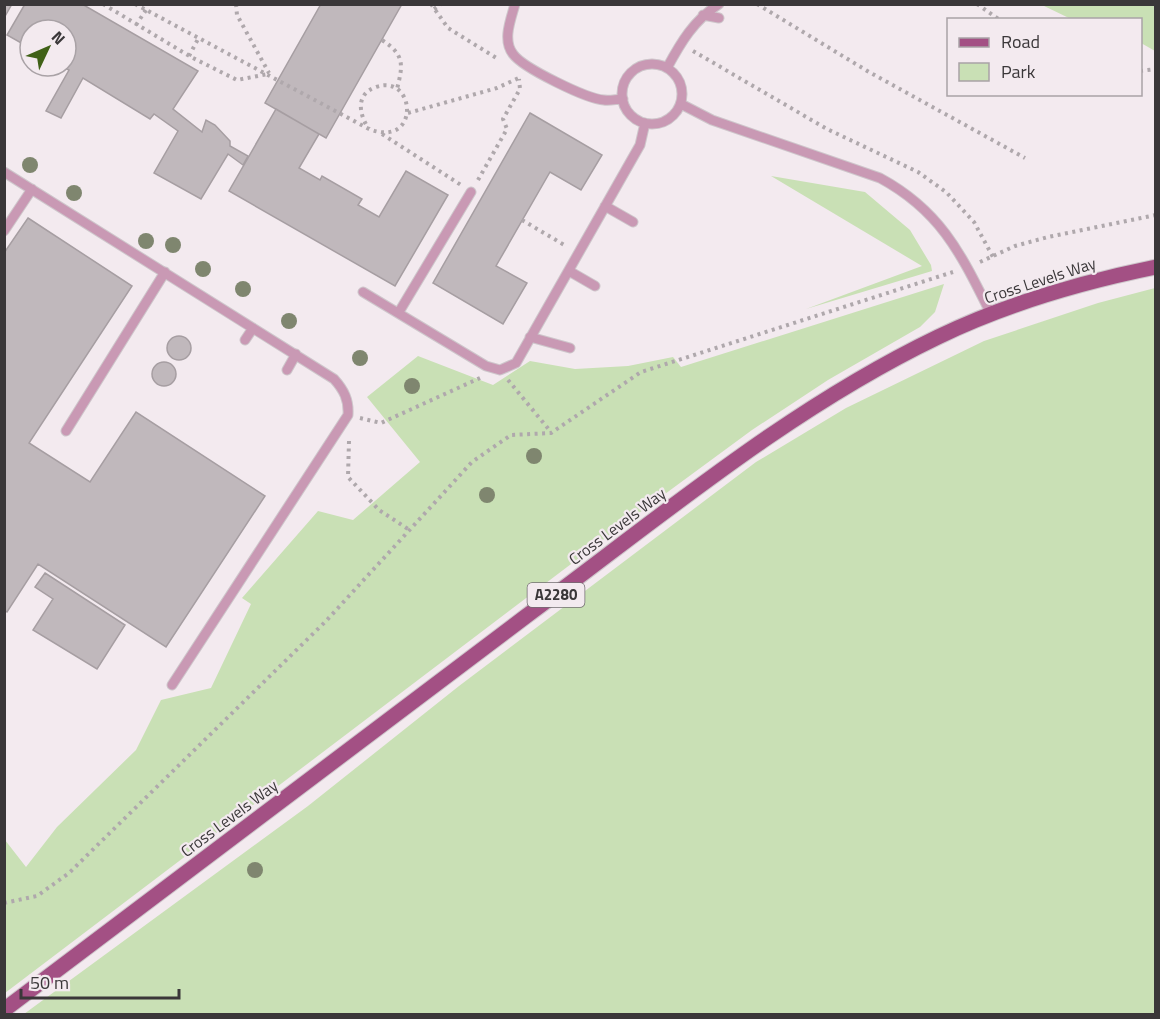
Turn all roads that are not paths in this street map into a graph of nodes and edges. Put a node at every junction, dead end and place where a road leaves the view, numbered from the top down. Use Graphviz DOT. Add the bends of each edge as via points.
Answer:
graph roads {
  1 [pos="515,4"];
  2 [pos="719,4"];
  3 [pos="703,15"];
  4 [pos="719,18"];
  5 [pos="668,68"];
  6 [pos="623,99"];
  7 [pos="681,104"];
  8 [pos="645,123"];
  9 [pos="4,172"];
  10 [pos="32,189"];
  11 [pos="471,192"];
  12 [pos="605,206"];
  13 [pos="633,222"];
  14 [pos="4,231"];
  15 [pos="1155,267"];
  16 [pos="568,271"];
  17 [pos="165,272"];
  18 [pos="595,286"];
  19 [pos="363,292"];
  20 [pos="399,312"];
  21 [pos="991,314"];
  22 [pos="253,328"];
  23 [pos="530,337"];
  24 [pos="245,340"];
  25 [pos="570,348"];
  26 [pos="296,354"];
  27 [pos="287,370"];
  28 [pos="66,430"];
  29 [pos="172,685"];
  30 [pos="4,1010"];
  1 -- 6 [label="lane" via="507,36 512,53 582,95"];
  2 -- 3 [label="lane"];
  3 -- 4 [label="lane"];
  3 -- 5 [label="lane" via="680,43"];
  5 -- 6 [label="lane" via="649,64 632,72 623,89"];
  5 -- 7 [label="lane" via="681,84"];
  6 -- 8 [label="lane" via="630,114"];
  7 -- 8 [label="lane" via="663,122"];
  7 -- 21 [label="lane" via="712,120 880,178 903,190 927,209 944,231 968,267"];
  8 -- 12 [label="lane" via="639,145"];
  9 -- 10 [label="lane"];
  10 -- 14 [label="lane"];
  10 -- 17 [label="lane"];
  11 -- 20 [label="lane"];
  12 -- 13 [label="lane"];
  12 -- 16 [label="lane"];
  15 -- 21 [label="main road, Cross Levels Way / A2280" via="1102,278"];
  16 -- 18 [label="lane"];
  16 -- 23 [label="lane"];
  17 -- 22 [label="lane"];
  17 -- 28 [label="lane"];
  19 -- 20 [label="lane"];
  20 -- 23 [label="lane" via="486,366 500,370 516,363"];
  21 -- 30 [label="main road, Cross Levels Way / A2280" via="889,362 785,426 413,700"];
  22 -- 24 [label="lane"];
  22 -- 26 [label="lane"];
  23 -- 25 [label="lane"];
  26 -- 27 [label="lane"];
  26 -- 29 [label="lane" via="340,387 349,405 348,415"];
}
